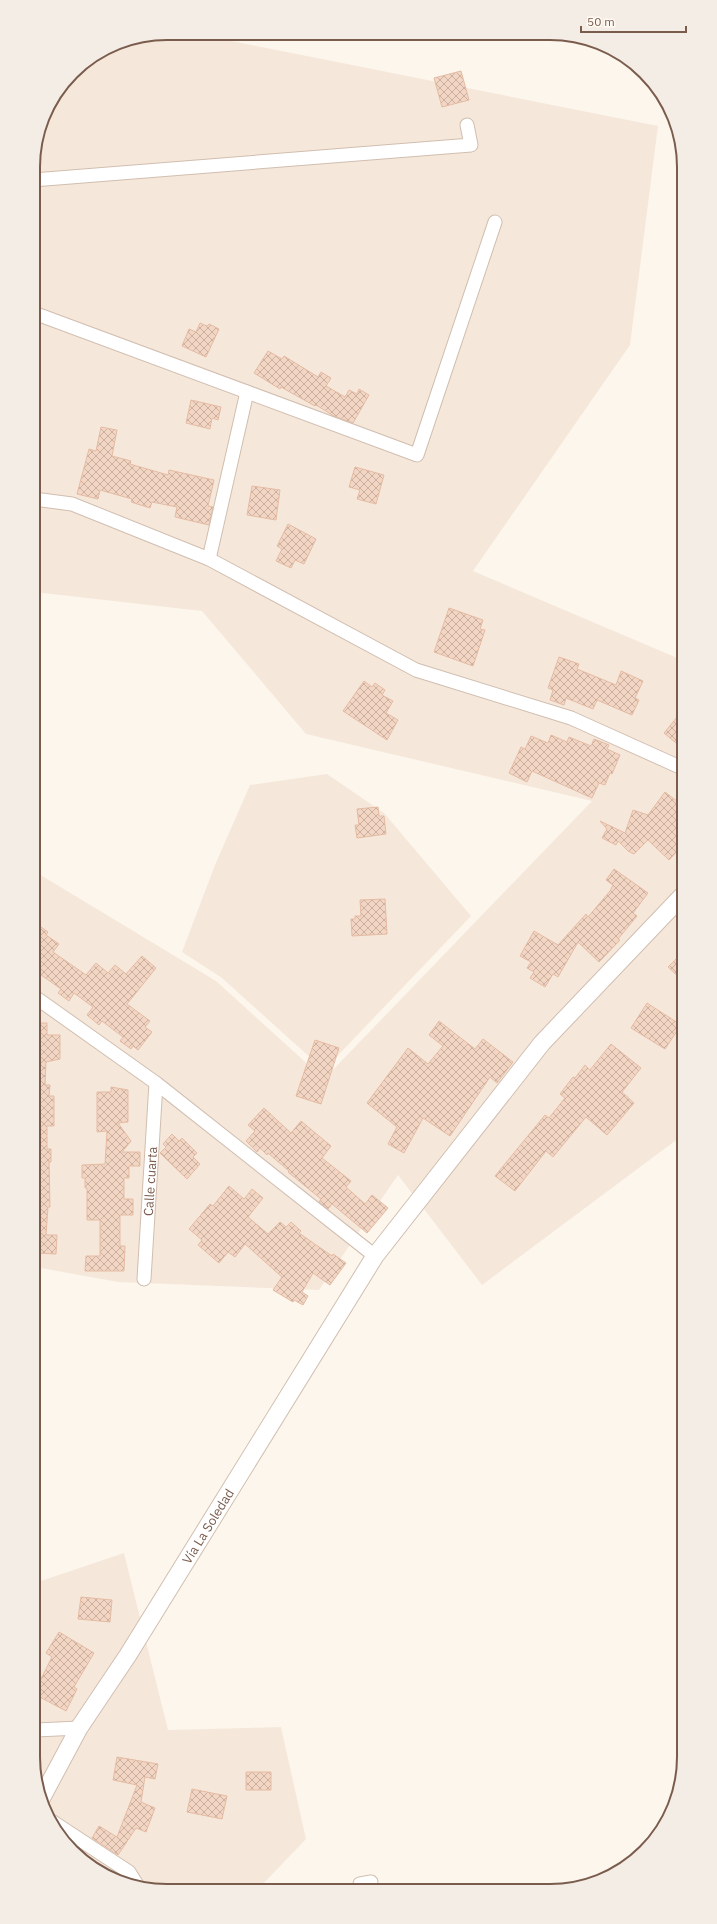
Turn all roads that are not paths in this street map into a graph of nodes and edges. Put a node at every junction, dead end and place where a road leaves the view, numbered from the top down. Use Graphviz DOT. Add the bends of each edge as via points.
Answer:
graph roads {
  1 [pos="467,125"];
  2 [pos="40,179"];
  3 [pos="495,222"];
  4 [pos="40,316"];
  5 [pos="247,392"];
  6 [pos="40,500"];
  7 [pos="209,559"];
  8 [pos="677,766"];
  9 [pos="677,901"];
  10 [pos="40,1001"];
  11 [pos="156,1083"];
  12 [pos="376,1256"];
  13 [pos="144,1279"];
  14 [pos="79,1728"];
  15 [pos="40,1730"];
  16 [pos="45,1793"];
  17 [pos="62,1828"];
  18 [pos="134,1879"];
  19 [pos="372,1882"];
  20 [pos="360,1884"];
  1 -- 2 [label="street" via="471,144"];
  3 -- 5 [label="street" via="417,455"];
  4 -- 5 [label="street"];
  5 -- 7 [label="street"];
  6 -- 7 [label="street" via="72,504"];
  7 -- 8 [label="street" via="416,670 571,718"];
  9 -- 12 [label="street, Vía La Soledad" via="542,1043"];
  10 -- 11 [label="street"];
  11 -- 12 [label="street"];
  11 -- 13 [label="street, Calle cuarta"];
  12 -- 14 [label="street, Vía La Soledad" via="128,1655"];
  14 -- 15 [label="street"];
  14 -- 16 [label="street, Vía La Soledad"];
  17 -- 18 [label="street" via="129,1872"];
  19 -- 20 [label="street"];
}
